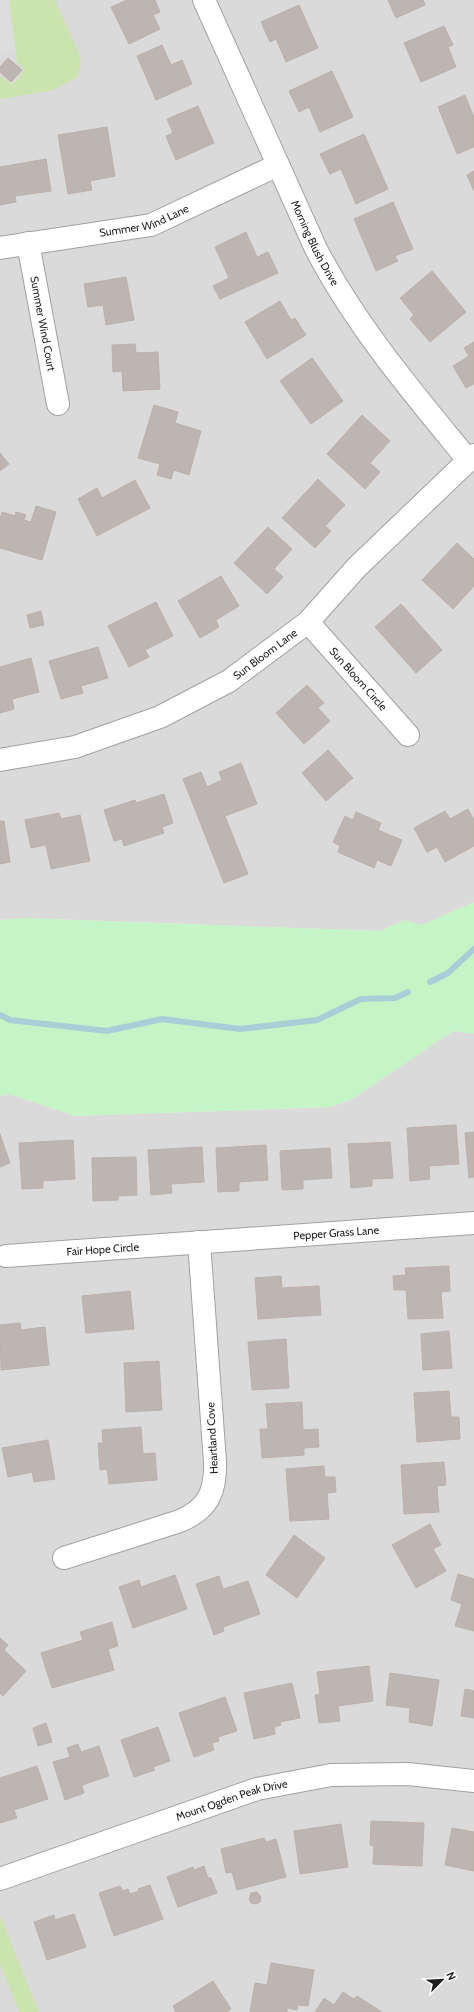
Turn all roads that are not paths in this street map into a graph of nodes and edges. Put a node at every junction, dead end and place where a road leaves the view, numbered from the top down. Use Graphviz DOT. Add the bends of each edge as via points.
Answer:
graph roads {
  1 [pos="204,0"];
  2 [pos="278,165"];
  3 [pos="28,244"];
  4 [pos="0,248"];
  5 [pos="58,404"];
  6 [pos="471,457"];
  7 [pos="308,622"];
  8 [pos="408,735"];
  9 [pos="0,760"];
  10 [pos="474,1223"];
  11 [pos="199,1242"];
  12 [pos="6,1256"];
  13 [pos="64,1558"];
  14 [pos="474,1781"];
  15 [pos="0,1879"];
  1 -- 2 [label="street, Morning Blush Drive"];
  2 -- 3 [label="street, Summer Wind Lane" via="151,225"];
  2 -- 6 [label="street, Morning Blush Drive" via="316,249 345,302"];
  3 -- 4 [label="street, Summer Wind Lane"];
  3 -- 5 [label="street, Summer Wind Court"];
  6 -- 7 [label="street, Sun Bloom Lane" via="357,567"];
  7 -- 8 [label="street, Sun Bloom Circle"];
  7 -- 9 [label="street, Sun Bloom Lane" via="229,681 160,717 75,747"];
  10 -- 11 [label="street, Pepper Grass Lane"];
  11 -- 12 [label="street, Fair Hope Circle"];
  11 -- 13 [label="street, Heartland Cove" via="214,1462 213,1489 202,1507 186,1519"];
  14 -- 15 [label="street, Mount Ogden Peak Drive" via="408,1774 331,1776 257,1789"];
}
